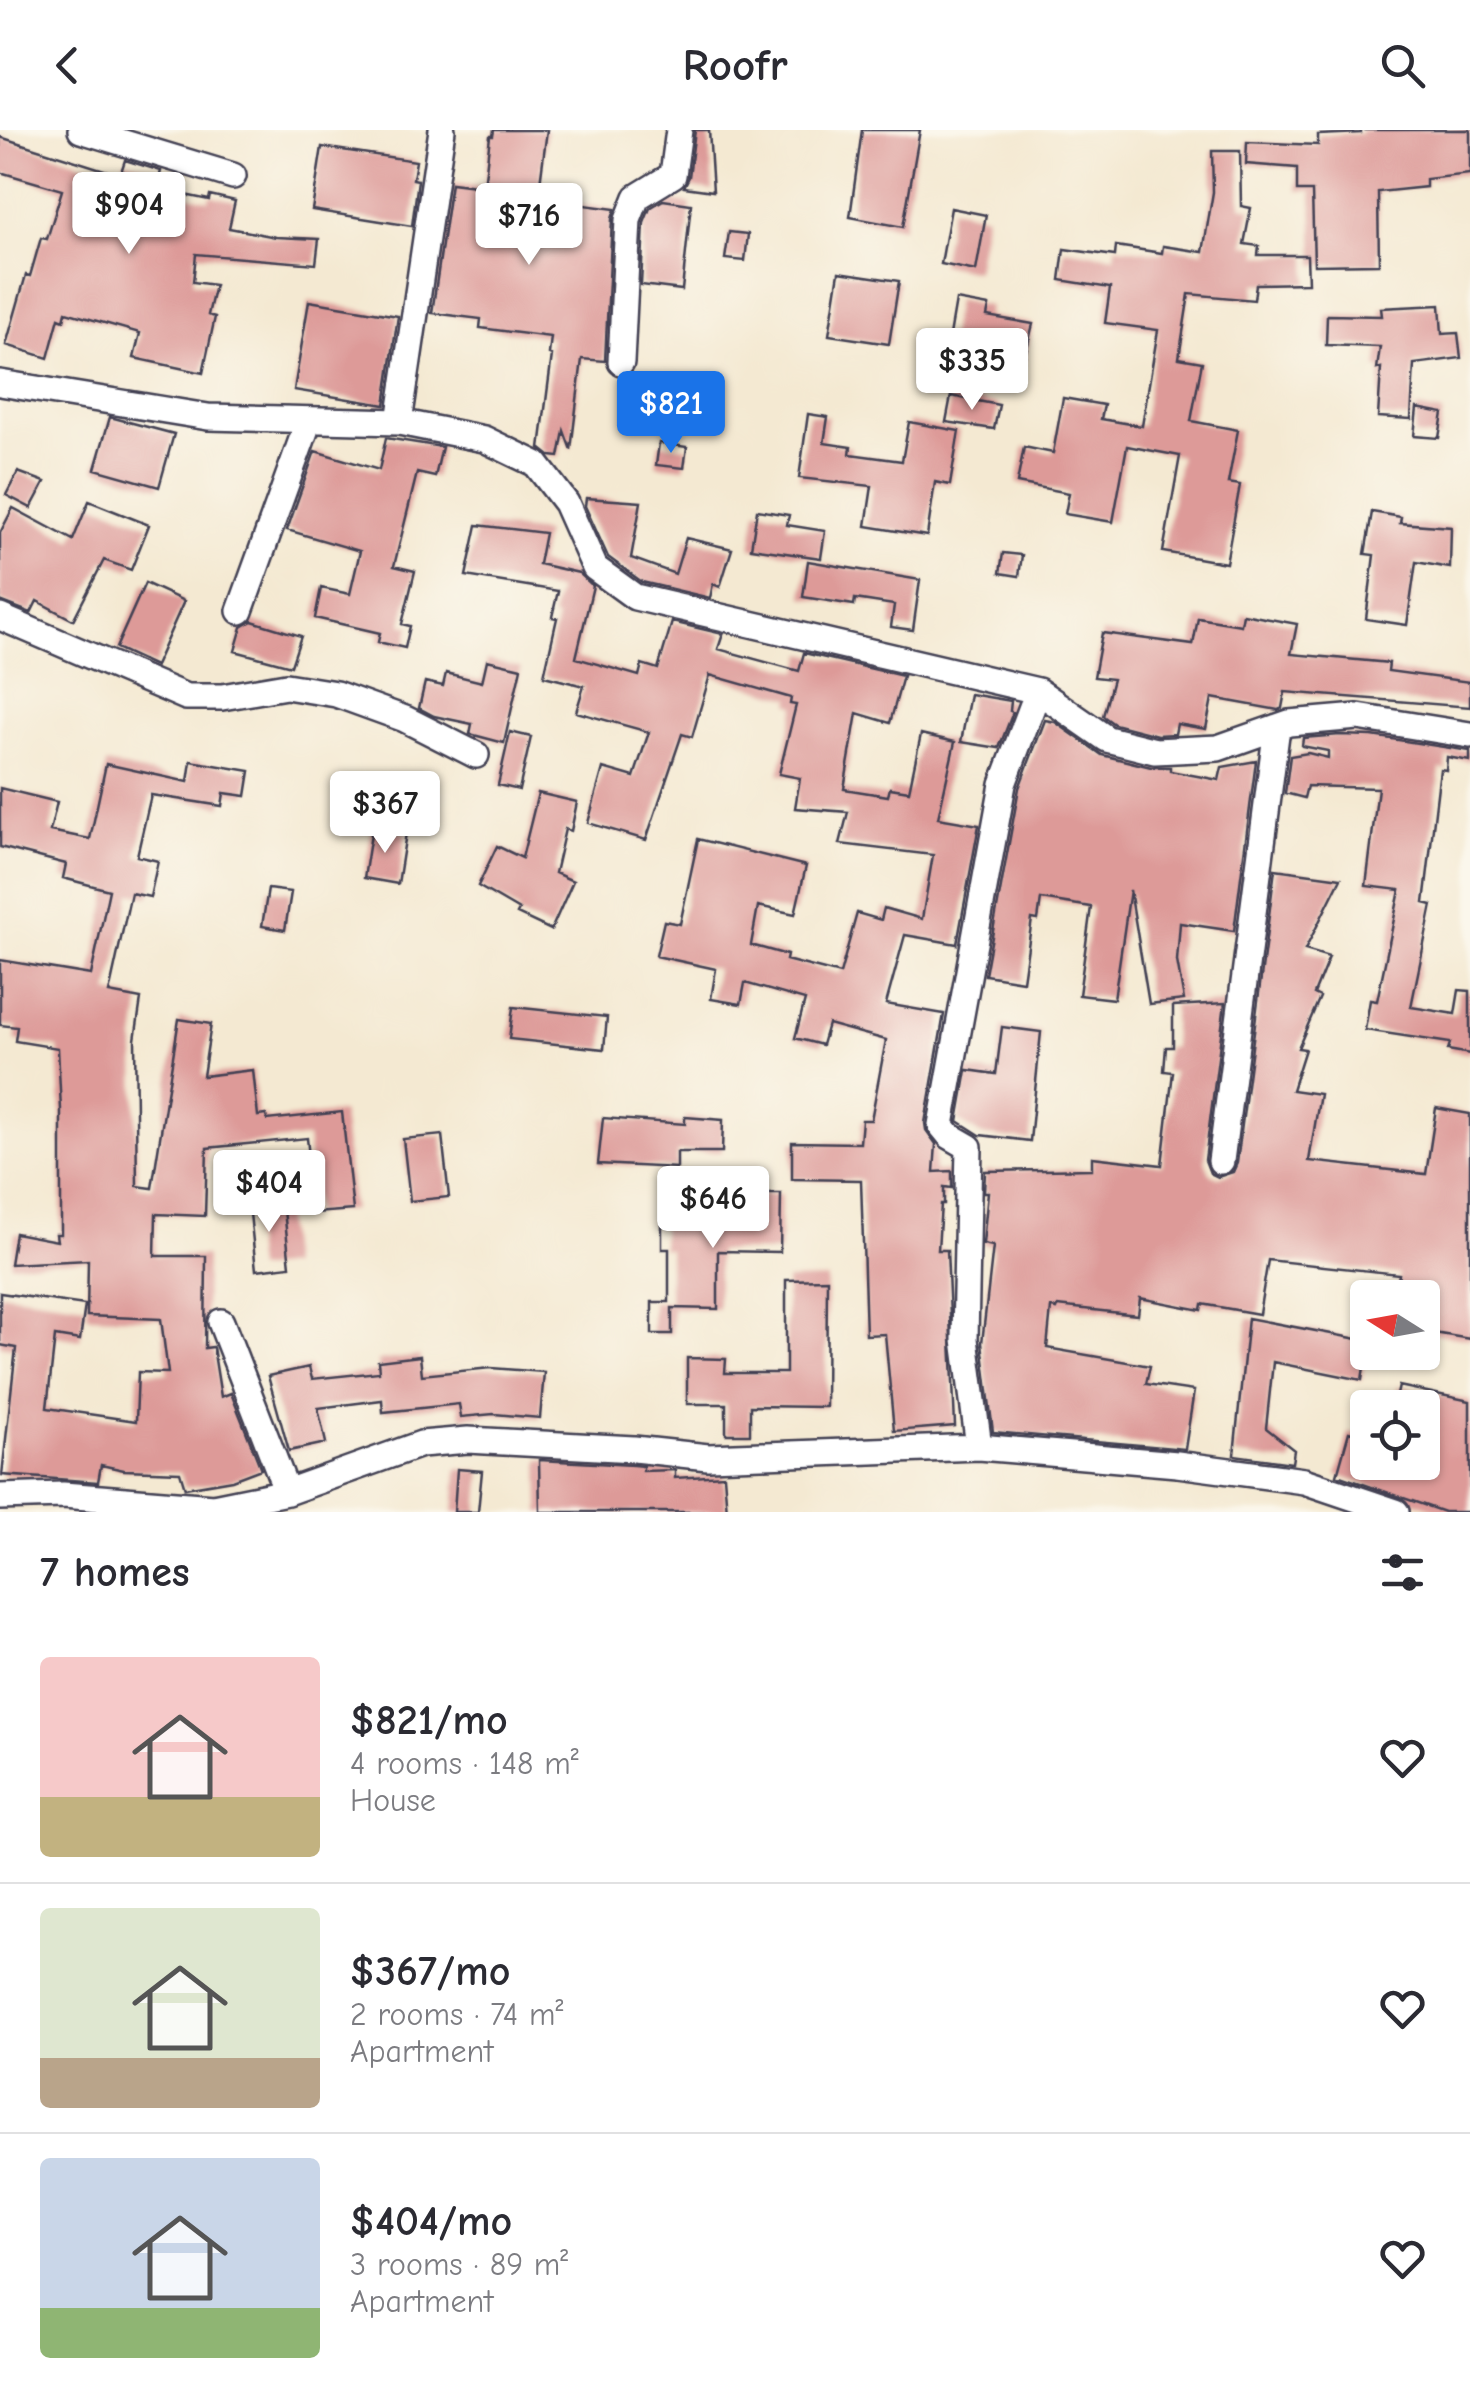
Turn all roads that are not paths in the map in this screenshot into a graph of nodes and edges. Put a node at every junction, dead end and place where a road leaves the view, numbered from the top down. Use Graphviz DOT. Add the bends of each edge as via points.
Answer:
graph roads {
  1 [pos="81,130"];
  2 [pos="442,130"];
  3 [pos="680,130"];
  4 [pos="233,176"];
  5 [pos="620,362"];
  6 [pos="0,384"];
  7 [pos="309,420"];
  8 [pos="399,422"];
  9 [pos="240,611"];
  10 [pos="0,617"];
  11 [pos="1038,690"];
  12 [pos="1277,728"];
  13 [pos="1470,735"];
  14 [pos="476,755"];
  15 [pos="1220,1160"];
  16 [pos="221,1322"];
  17 [pos="980,1447"];
  18 [pos="287,1492"];
  19 [pos="0,1497"];
  20 [pos="1396,1512"];
  1 -- 4 [label="street"];
  2 -- 8 [label="street"];
  3 -- 5 [label="street" via="673,176 636,196 628,220"];
  6 -- 7 [label="street" via="208,417"];
  7 -- 8 [label="street"];
  7 -- 9 [label="street"];
  8 -- 11 [label="street" via="484,439 536,464 566,502 595,568 634,597"];
  10 -- 14 [label="street" via="186,697 286,686 336,694"];
  11 -- 12 [label="street" via="1107,739 1155,752 1218,748"];
  11 -- 17 [label="street" via="1004,784 941,1124 969,1148 966,1340"];
  12 -- 13 [label="street" via="1358,717"];
  12 -- 15 [label="street"];
  16 -- 18 [label="street"];
  17 -- 18 [label="street" via="708,1457 468,1440 421,1444"];
  17 -- 20 [label="street" via="1304,1481"];
  18 -- 19 [label="street" via="213,1507"];
}
